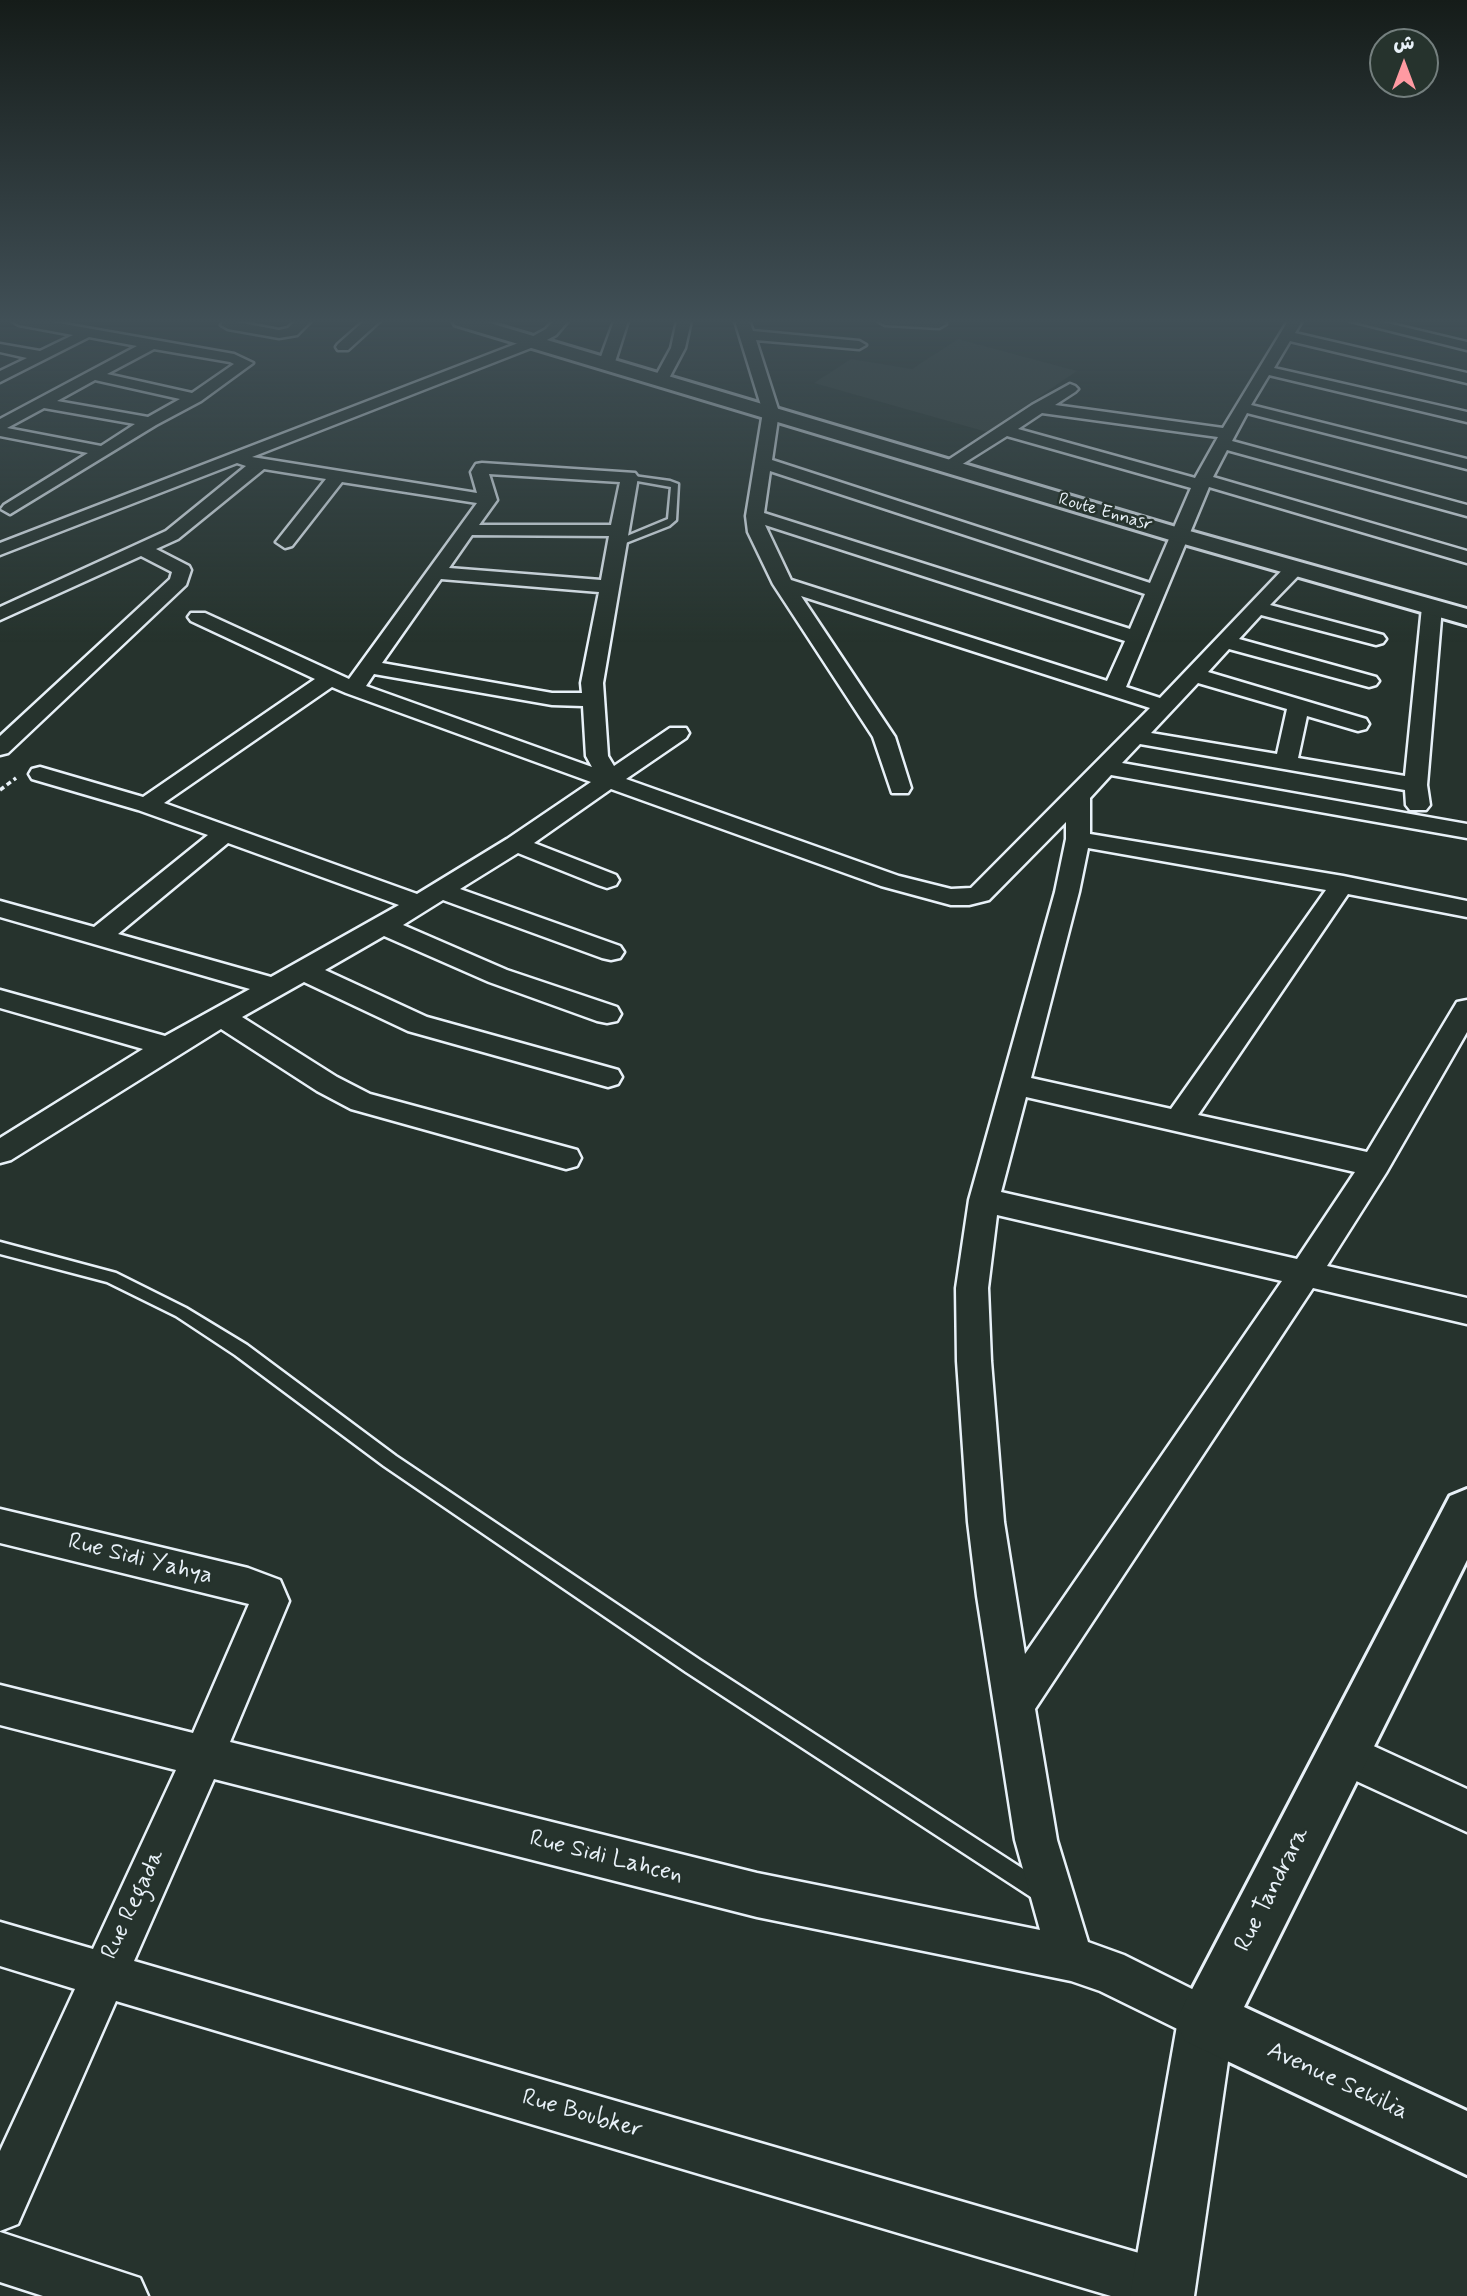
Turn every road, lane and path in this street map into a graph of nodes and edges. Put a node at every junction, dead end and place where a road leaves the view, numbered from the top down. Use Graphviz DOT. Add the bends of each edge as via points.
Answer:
graph roads {
  1 [pos="13,428"];
  2 [pos="140,428"];
  3 [pos="307,428"];
  4 [pos="768,428"];
  5 [pos="824,428"];
  6 [pos="1007,428"];
  7 [pos="1138,428"];
  8 [pos="1172,428"];
  9 [pos="1231,428"];
  10 [pos="1325,428"];
  11 [pos="1004,430"];
  12 [pos="1226,439"];
  13 [pos="103,452"];
  14 [pos="226,459"];
  15 [pos="1118,462"];
  16 [pos="261,463"];
  17 [pos="763,463"];
  18 [pos="1467,464"];
  19 [pos="947,466"];
  20 [pos="338,475"];
  21 [pos="629,477"];
  22 [pos="1202,482"];
  23 [pos="488,499"];
  24 [pos="5,507"];
  25 [pos="1467,511"];
  26 [pos="755,516"];
  27 [pos="51,529"];
  28 [pos="467,530"];
  29 [pos="1178,535"];
  30 [pos="619,537"];
  31 [pos="285,542"];
  32 [pos="0,549"];
  33 [pos="144,550"];
  34 [pos="1467,557"];
  35 [pos="1295,568"];
  36 [pos="436,573"];
  37 [pos="783,584"];
  38 [pos="610,587"];
  39 [pos="1156,591"];
  40 [pos="1432,607"];
  41 [pos="1258,608"];
  42 [pos="1466,613"];
  43 [pos="0,614"];
  44 [pos="198,617"];
  45 [pos="1136,638"];
  46 [pos="1376,639"];
  47 [pos="1223,641"];
  48 [pos="369,667"];
  49 [pos="1194,675"];
  50 [pos="331,678"];
  51 [pos="1369,681"];
  52 [pos="353,689"];
  53 [pos="1114,690"];
  54 [pos="592,701"];
  55 [pos="1164,706"];
  56 [pos="1298,706"];
  57 [pos="0,710"];
  58 [pos="1358,724"];
  59 [pos="21,728"];
  60 [pos="678,733"];
  61 [pos="1136,737"];
  62 [pos="0,748"];
  63 [pos="1286,764"];
  64 [pos="1104,767"];
  65 [pos="40,774"];
  66 [pos="610,779"];
  67 [pos="1416,785"];
  68 [pos="900,788"];
  69 [pos="1078,797"];
  70 [pos="146,805"];
  71 [pos="1420,822"];
  72 [pos="1467,831"];
  73 [pos="225,833"];
  74 [pos="1078,839"];
  75 [pos="516,845"];
  76 [pos="607,880"];
  77 [pos="1343,884"];
  78 [pos="430,897"];
  79 [pos="0,909"];
  80 [pos="1467,909"];
  81 [pos="383,926"];
  82 [pos="99,936"];
  83 [pos="611,952"];
  84 [pos="304,971"];
  85 [pos="274,987"];
  86 [pos="0,999"];
  87 [pos="1467,1009"];
  88 [pos="607,1014"];
  89 [pos="221,1017"];
  90 [pos="168,1047"];
  91 [pos="608,1077"];
  92 [pos="1017,1085"];
  93 [pos="1179,1119"];
  94 [pos="0,1152"];
  95 [pos="566,1158"];
  96 [pos="1375,1165"];
  97 [pos="984,1200"];
  98 [pos="0,1248"];
  99 [pos="1305,1274"];
  100 [pos="1467,1311"];
  101 [pos="1467,1511"];
  102 [pos="0,1526"];
  103 [pos="270,1606"];
  104 [pos="0,1705"];
  105 [pos="1014,1705"];
  106 [pos="1343,1753"];
  107 [pos="203,1757"];
  108 [pos="1467,1811"];
  109 [pos="1051,1898"];
  110 [pos="0,1944"];
  111 [pos="1071,1959"];
  112 [pos="103,1973"];
  113 [pos="1206,2021"];
  114 [pos="1467,2144"];
  115 [pos="0,2206"];
  116 [pos="0,2257"];
  117 [pos="1162,2291"];
  118 [pos="122,2296"];
  1 -- 13 [label="street"];
  2 -- 13 [label="street"];
  3 -- 14 [label="street"];
  4 -- 17 [label="street"];
  5 -- 19 [label="main road, Route Ennasr"];
  6 -- 11 [label="street"];
  7 -- 15 [label="street"];
  8 -- 12 [label="street"];
  9 -- 12 [label="street"];
  10 -- 18 [label="street"];
  11 -- 15 [label="street"];
  11 -- 19 [label="street"];
  12 -- 22 [label="street"];
  12 -- 25 [label="street"];
  13 -- 24 [label="street"];
  14 -- 16 [label="street"];
  14 -- 27 [label="street"];
  15 -- 22 [label="street"];
  16 -- 20 [label="street"];
  16 -- 33 [label="street" via="172,535"];
  17 -- 26 [label="street"];
  17 -- 39 [label="street"];
  19 -- 29 [label="main road, Route Ennasr"];
  20 -- 23 [label="street"];
  20 -- 31 [label="street"];
  21 -- 23 [label="street" via="486,467 480,472"];
  21 -- 30 [label="street"];
  21 -- 30 [label="lane" via="675,486 672,520"];
  22 -- 29 [label="street"];
  22 -- 34 [label="street"];
  23 -- 28 [label="street"];
  24 -- 27 [label="street"];
  26 -- 37 [label="street" via="757,532"];
  26 -- 45 [label="street"];
  27 -- 32 [label="street"];
  28 -- 30 [label="street"];
  28 -- 36 [label="street"];
  29 -- 35 [label="main road, Route Ennasr"];
  29 -- 39 [label="street"];
  30 -- 38 [label="street"];
  33 -- 43 [label="street"];
  33 -- 59 [label="street" via="182,570 179,581"];
  35 -- 40 [label="main road, Route Ennasr"];
  35 -- 41 [label="street"];
  36 -- 38 [label="street"];
  36 -- 48 [label="street"];
  37 -- 53 [label="street"];
  37 -- 68 [label="street" via="884,737"];
  38 -- 54 [label="street"];
  39 -- 45 [label="street"];
  40 -- 42 [label="main road, Route Ennasr"];
  40 -- 67 [label="street"];
  41 -- 46 [label="street"];
  41 -- 47 [label="street"];
  44 -- 50 [label="street"];
  45 -- 53 [label="street"];
  47 -- 49 [label="street"];
  47 -- 51 [label="street"];
  48 -- 52 [label="street"];
  48 -- 54 [label="street" via="552,699"];
  49 -- 55 [label="street"];
  49 -- 56 [label="street"];
  50 -- 52 [label="street"];
  50 -- 70 [label="street"];
  52 -- 66 [label="street"];
  53 -- 55 [label="street"];
  54 -- 66 [label="street" via="597,756"];
  55 -- 61 [label="street"];
  56 -- 58 [label="street"];
  56 -- 63 [label="street"];
  57 -- 59 [label="street"];
  59 -- 62 [label="street"];
  60 -- 66 [label="street"];
  61 -- 63 [label="street"];
  61 -- 64 [label="street"];
  63 -- 67 [label="street"];
  64 -- 69 [label="street"];
  64 -- 71 [label="street"];
  65 -- 70 [label="street"];
  66 -- 69 [label="street" via="890,881 951,897 980,894"];
  66 -- 75 [label="street"];
  67 -- 71 [label="street"];
  69 -- 74 [label="street"];
  70 -- 73 [label="street"];
  71 -- 72 [label="street"];
  73 -- 78 [label="street"];
  73 -- 82 [label="street"];
  74 -- 77 [label="street"];
  74 -- 92 [label="street"];
  75 -- 76 [label="street"];
  75 -- 78 [label="street"];
  77 -- 80 [label="street"];
  77 -- 93 [label="street"];
  78 -- 81 [label="street"];
  78 -- 83 [label="street"];
  79 -- 82 [label="street"];
  81 -- 84 [label="street"];
  81 -- 88 [label="street" via="498,975"];
  82 -- 85 [label="street"];
  84 -- 85 [label="street"];
  84 -- 91 [label="street" via="418,1024"];
  85 -- 89 [label="street"];
  86 -- 90 [label="street"];
  87 -- 96 [label="street"];
  89 -- 90 [label="street"];
  89 -- 95 [label="street" via="334,1089 361,1101"];
  90 -- 94 [label="street"];
  92 -- 93 [label="street"];
  92 -- 97 [label="street"];
  93 -- 96 [label="street"];
  96 -- 99 [label="street"];
  97 -- 99 [label="street"];
  97 -- 105 [label="street" via="972,1287 974,1361 986,1522"];
  98 -- 109 [label="lane" via="111,1277 181,1312 242,1350 390,1461 671,1651"];
  99 -- 100 [label="street"];
  99 -- 105 [label="street"];
  101 -- 106 [label="main road, Rue Tandrara"];
  102 -- 103 [label="street, Rue Sidi Yahya" via="259,1590 267,1593"];
  103 -- 107 [label="street, Rue Regada"];
  104 -- 107 [label="street, Rue Sidi Lahcen"];
  105 -- 109 [label="street" via="1025,1784"];
  106 -- 108 [label="street"];
  106 -- 113 [label="main road, Rue Tandrara"];
  107 -- 111 [label="street, Rue Sidi Lahcen" via="757,1895"];
  107 -- 112 [label="street, Rue Regada"];
  109 -- 111 [label="street"];
  110 -- 112 [label="street, Rue Boubker"];
  111 -- 113 [label="street, Rue Sidi Lahcen" via="1118,1976"];
  112 -- 115 [label="street, Rue Regada"];
  112 -- 117 [label="street, Rue Boubker"];
  113 -- 114 [label="main road, Avenue Sekilia"];
  113 -- 117 [label="street, Rue Tandrara"];
  116 -- 118 [label="street"];
}
